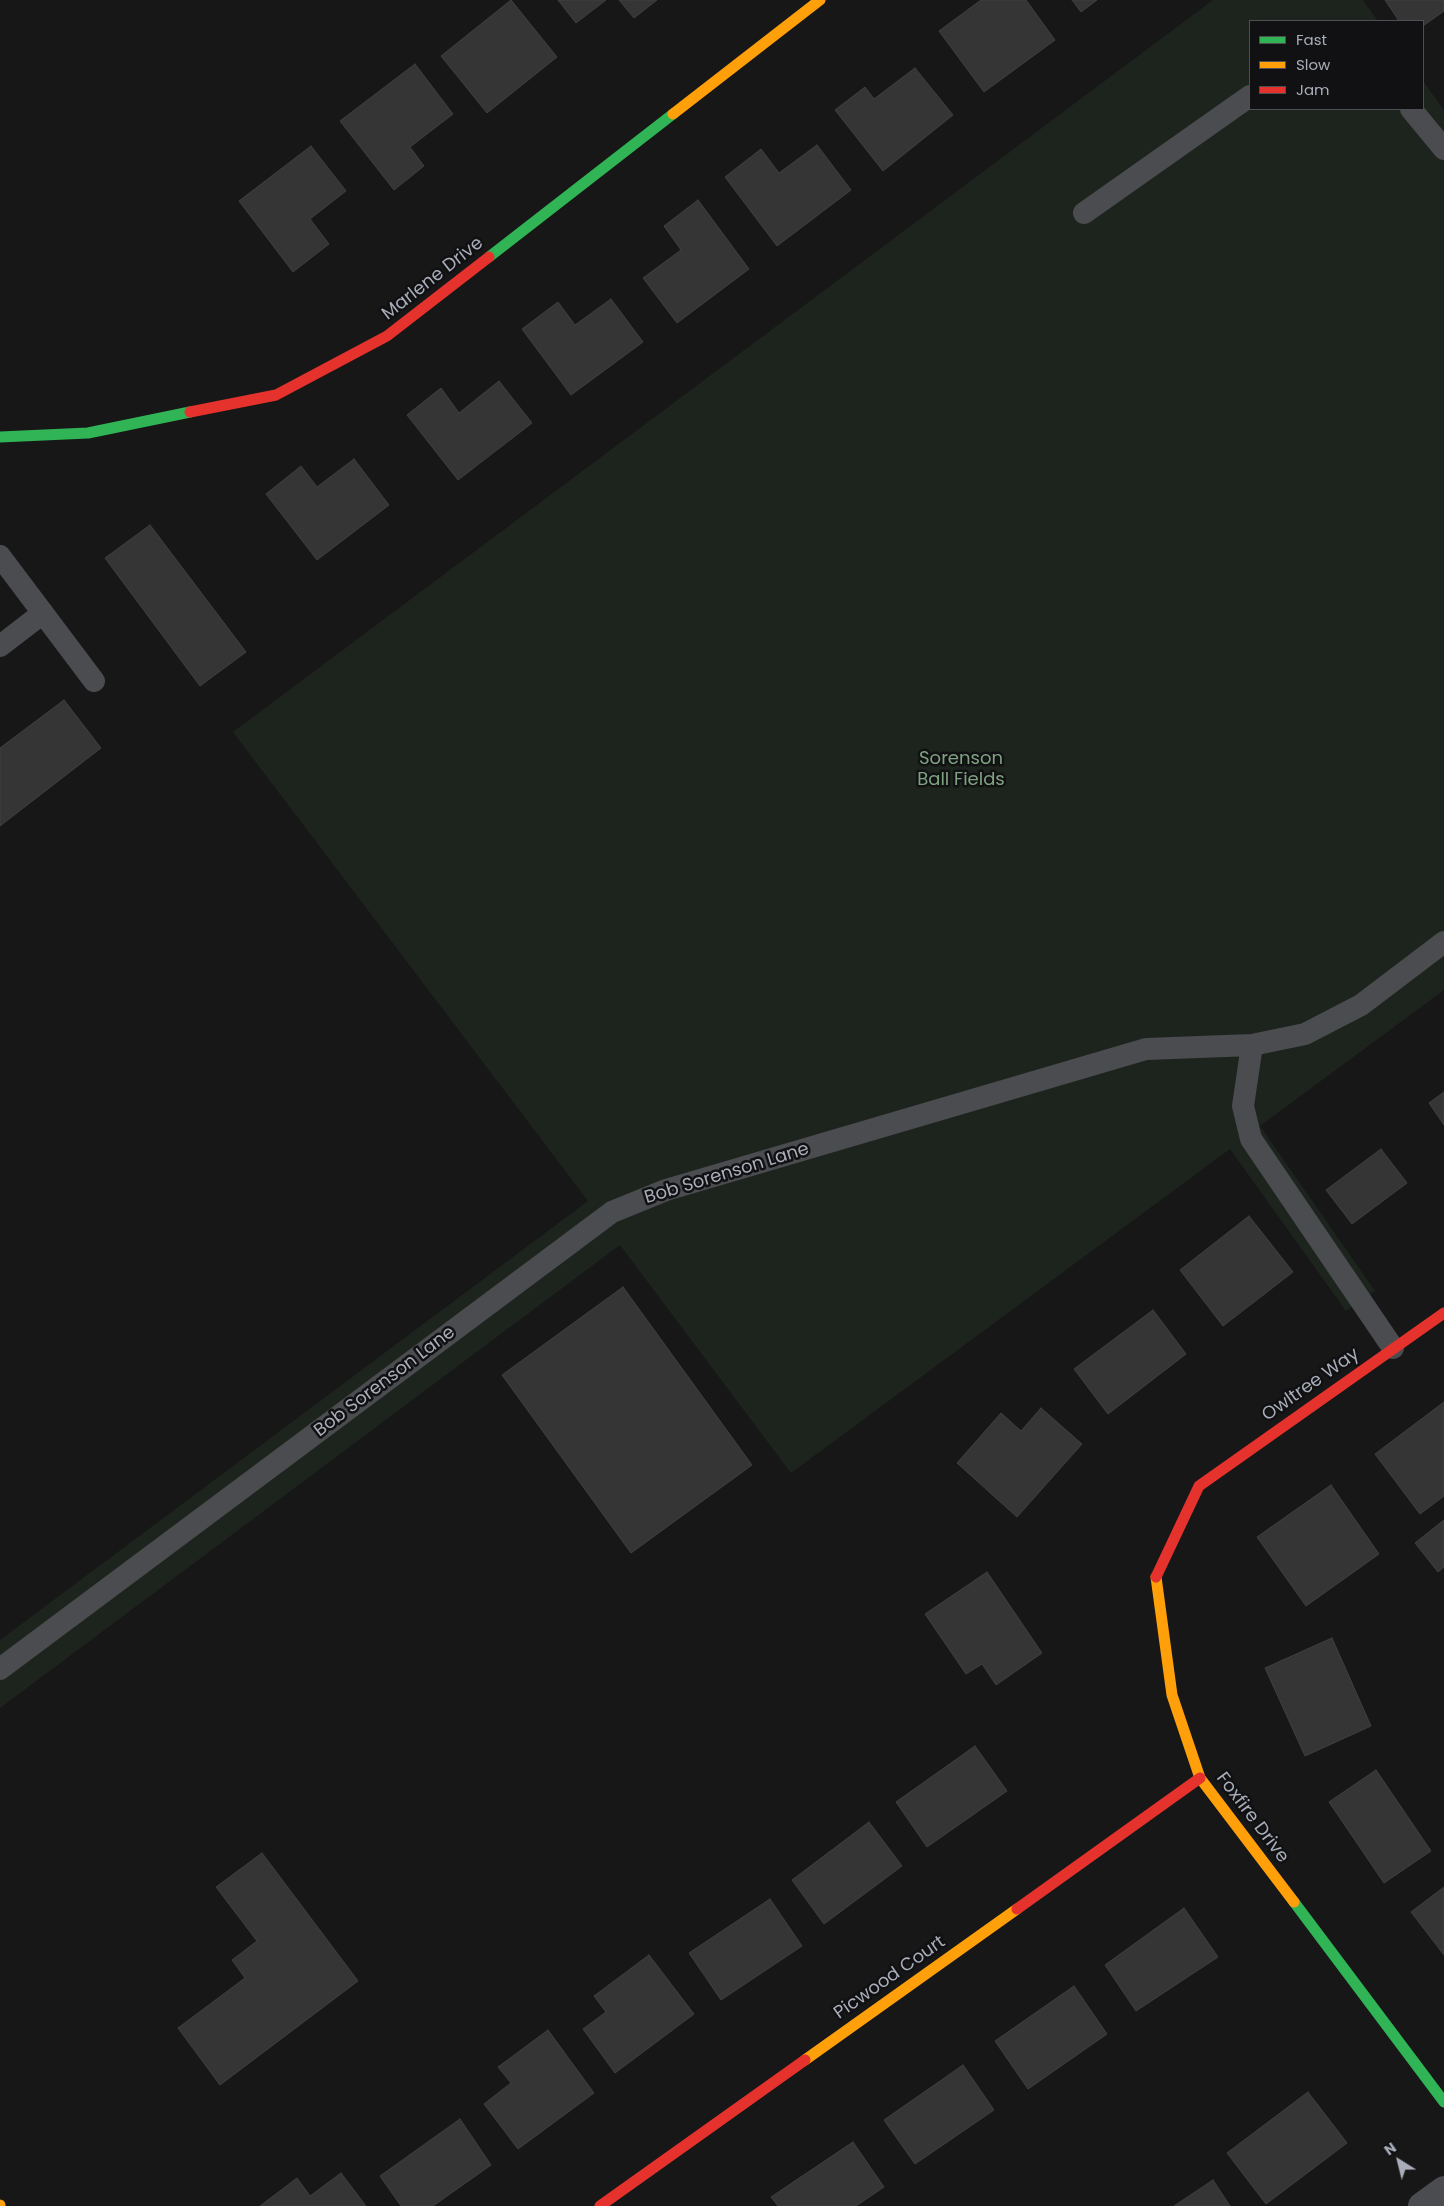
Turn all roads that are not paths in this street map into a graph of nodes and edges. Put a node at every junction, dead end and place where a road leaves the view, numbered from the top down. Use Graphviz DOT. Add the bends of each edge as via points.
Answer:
graph roads {
  1 [pos="820,0"];
  2 [pos="1249,97"];
  3 [pos="1412,110"];
  4 [pos="1444,150"];
  5 [pos="1084,213"];
  6 [pos="0,437"];
  7 [pos="0,556"];
  8 [pos="43,613"];
  9 [pos="0,646"];
  10 [pos="94,681"];
  11 [pos="1444,942"];
  12 [pos="1252,1045"];
  13 [pos="1444,1313"];
  14 [pos="1393,1348"];
  15 [pos="1199,1486"];
  16 [pos="0,1668"];
  17 [pos="1200,1778"];
  18 [pos="1444,2102"];
  19 [pos="1444,2190"];
  20 [pos="600,2206"];
  21 [pos="1422,2206"];
  1 -- 6 [label="street, Marlene Drive" via="387,336 276,395 88,433"];
  2 -- 5 [label="lane"];
  3 -- 4 [label="lane"];
  7 -- 8 [label="lane"];
  8 -- 9 [label="lane"];
  8 -- 10 [label="lane"];
  11 -- 12 [label="lane, Bob Sorenson Lane" via="1361,1005 1305,1034"];
  12 -- 14 [label="lane" via="1243,1106 1251,1139"];
  12 -- 16 [label="lane, Bob Sorenson Lane" via="1146,1049 666,1190 612,1212"];
  13 -- 14 [label="street, Owltree Way"];
  14 -- 15 [label="street, Owltree Way"];
  15 -- 17 [label="street, Foxfire Drive" via="1155,1578 1172,1695"];
  17 -- 18 [label="street, Foxfire Drive"];
  17 -- 20 [label="street, Picwood Court"];
  19 -- 21 [label="street"];
}
